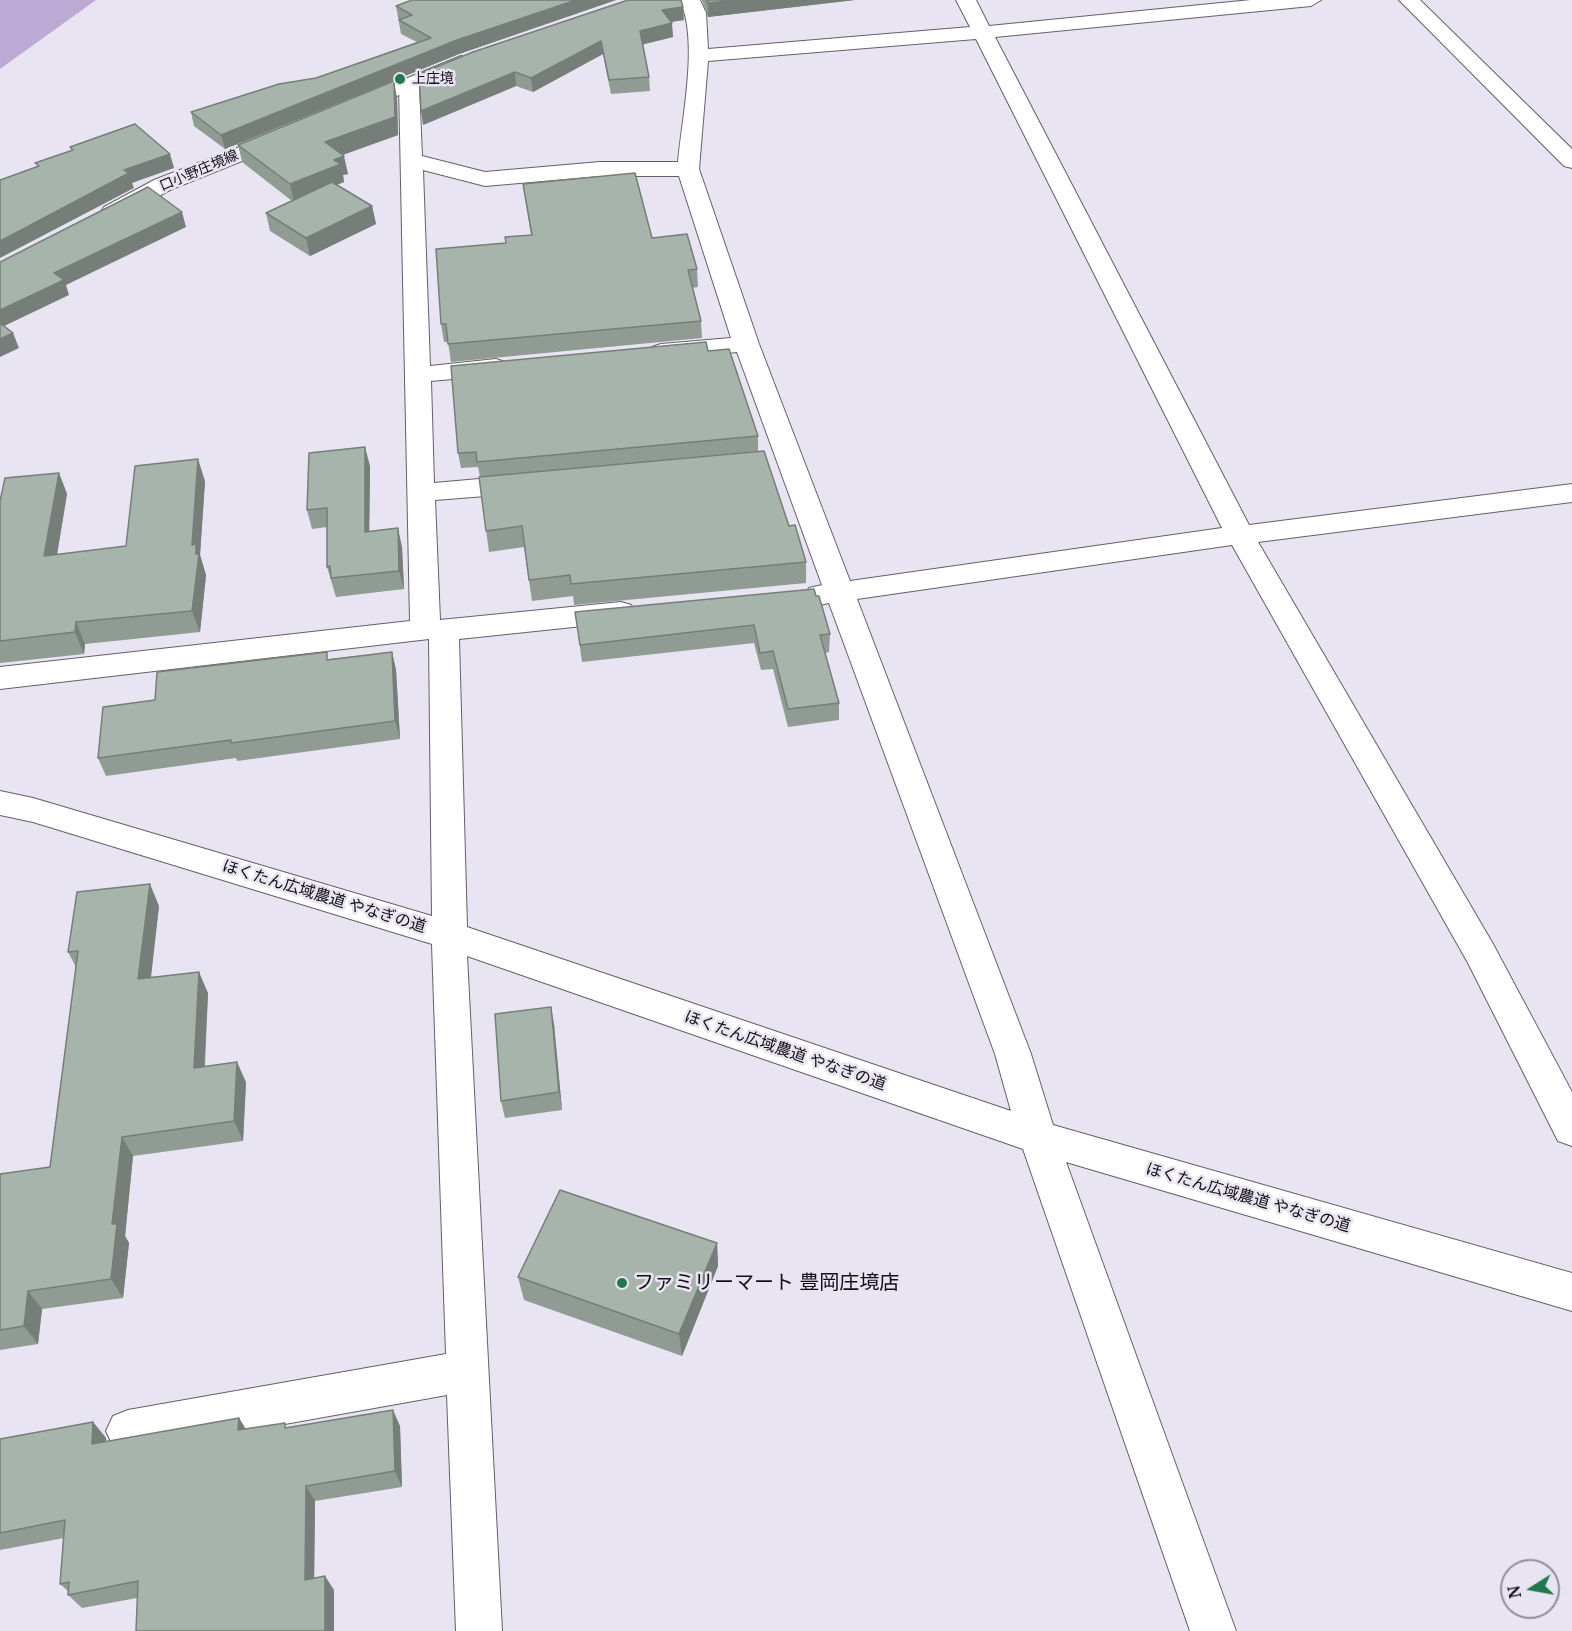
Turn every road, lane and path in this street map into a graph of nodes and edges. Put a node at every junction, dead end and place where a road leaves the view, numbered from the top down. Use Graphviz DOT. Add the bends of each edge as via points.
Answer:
graph roads {
  1 [pos="690,0"];
  2 [pos="966,0"];
  3 [pos="1311,0"];
  4 [pos="1409,0"];
  5 [pos="984,32"];
  6 [pos="477,56"];
  7 [pos="698,56"];
  8 [pos="409,85"];
  9 [pos="334,116"];
  10 [pos="302,129"];
  11 [pos="411,160"];
  12 [pos="1572,161"];
  13 [pos="688,170"];
  14 [pos="91,223"];
  15 [pos="746,344"];
  16 [pos="640,354"];
  17 [pos="523,365"];
  18 [pos="417,375"];
  19 [pos="551,481"];
  20 [pos="421,493"];
  21 [pos="1572,493"];
  22 [pos="1240,535"];
  23 [pos="839,592"];
  24 [pos="797,597"];
  25 [pos="647,610"];
  26 [pos="434,629"];
  27 [pos="0,678"];
  28 [pos="0,803"];
  29 [pos="449,935"];
  30 [pos="1572,1129"];
  31 [pos="1038,1137"];
  32 [pos="1572,1292"];
  33 [pos="468,1371"];
  34 [pos="128,1431"];
  35 [pos="479,1631"];
  36 [pos="1213,1631"];
  1 -- 7 [label="street" via="696,13"];
  2 -- 5 [label="street"];
  3 -- 5 [label="street"];
  4 -- 12 [label="street"];
  5 -- 7 [label="street"];
  5 -- 22 [label="street"];
  6 -- 8 [label="street"];
  7 -- 13 [label="street"];
  8 -- 9 [label="street"];
  8 -- 11 [label="street"];
  10 -- 14 [label="street, 口小野庄境線" via="162,185"];
  11 -- 13 [label="street" via="484,179 600,169"];
  11 -- 18 [label="street"];
  13 -- 15 [label="street"];
  15 -- 16 [label="street"];
  15 -- 23 [label="street" via="777,460"];
  17 -- 18 [label="street"];
  18 -- 20 [label="street"];
  19 -- 20 [label="street"];
  20 -- 26 [label="street"];
  21 -- 22 [label="street"];
  22 -- 23 [label="street"];
  22 -- 30 [label="street" via="1481,954"];
  23 -- 24 [label="street"];
  23 -- 31 [label="street" via="1013,1054"];
  25 -- 26 [label="street"];
  26 -- 27 [label="street"];
  26 -- 29 [label="street"];
  28 -- 29 [label="street, ほくたん広域農道 やなぎの道"];
  29 -- 31 [label="street, ほくたん広域農道 やなぎの道"];
  29 -- 33 [label="street"];
  31 -- 32 [label="street, ほくたん広域農道 やなぎの道"];
  31 -- 36 [label="street"];
  33 -- 34 [label="street"];
  33 -- 35 [label="street"];
}
